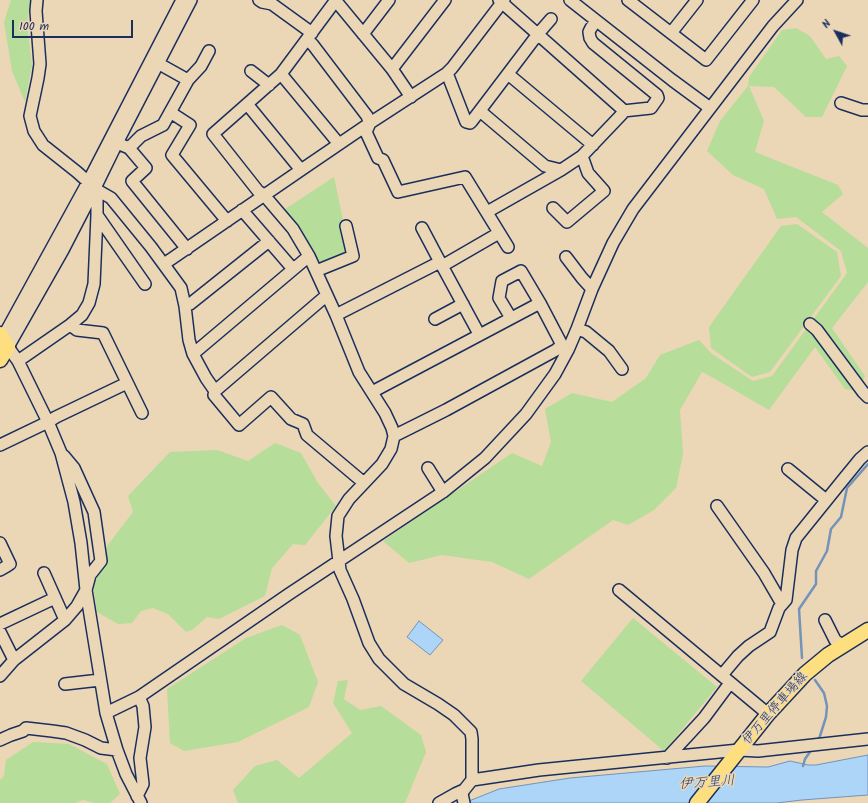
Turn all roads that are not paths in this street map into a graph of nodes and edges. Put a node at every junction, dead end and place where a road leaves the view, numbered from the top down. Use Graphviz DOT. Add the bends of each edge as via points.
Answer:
graph roads {
  1 [pos="37,0"];
  2 [pos="259,0"];
  3 [pos="336,0"];
  4 [pos="389,0"];
  5 [pos="445,0"];
  6 [pos="570,0"];
  7 [pos="697,0"];
  8 [pos="753,0"];
  9 [pos="797,0"];
  10 [pos="187,1"];
  11 [pos="502,1"];
  12 [pos="635,2"];
  13 [pos="551,19"];
  14 [pos="596,21"];
  15 [pos="671,33"];
  16 [pos="363,34"];
  17 [pos="538,34"];
  18 [pos="309,36"];
  19 [pos="209,51"];
  20 [pos="155,62"];
  21 [pos="392,69"];
  22 [pos="251,71"];
  23 [pos="281,74"];
  24 [pos="447,74"];
  25 [pos="508,74"];
  26 [pos="188,80"];
  27 [pos="269,84"];
  28 [pos="411,97"];
  29 [pos="841,103"];
  30 [pos="247,104"];
  31 [pos="710,108"];
  32 [pos="868,110"];
  33 [pos="480,111"];
  34 [pos="623,111"];
  35 [pos="170,112"];
  36 [pos="370,123"];
  37 [pos="113,141"];
  38 [pos="339,144"];
  39 [pos="593,145"];
  40 [pos="129,148"];
  41 [pos="582,156"];
  42 [pos="301,170"];
  43 [pos="561,170"];
  44 [pos="93,187"];
  45 [pos="264,195"];
  46 [pos="553,208"];
  47 [pos="242,210"];
  48 [pos="487,212"];
  49 [pos="97,215"];
  50 [pos="227,221"];
  51 [pos="346,226"];
  52 [pos="422,228"];
  53 [pos="499,233"];
  54 [pos="269,241"];
  55 [pos="508,247"];
  56 [pos="187,249"];
  57 [pos="309,256"];
  58 [pos="566,257"];
  59 [pos="164,264"];
  60 [pos="441,264"];
  61 [pos="293,269"];
  62 [pos="316,271"];
  63 [pos="145,284"];
  64 [pos="592,289"];
  65 [pos="327,295"];
  66 [pos="540,303"];
  67 [pos="462,304"];
  68 [pos="185,306"];
  69 [pos="336,315"];
  70 [pos="511,318"];
  71 [pos="435,319"];
  72 [pos="810,324"];
  73 [pos="70,325"];
  74 [pos="577,329"];
  75 [pos="479,334"];
  76 [pos="3,340"];
  77 [pos="565,348"];
  78 [pos="194,354"];
  79 [pos="0,360"];
  80 [pos="18,361"];
  81 [pos="622,369"];
  82 [pos="127,383"];
  83 [pos="215,391"];
  84 [pos="372,392"];
  85 [pos="868,397"];
  86 [pos="142,413"];
  87 [pos="48,422"];
  88 [pos="394,436"];
  89 [pos="0,445"];
  90 [pos="868,452"];
  91 [pos="61,453"];
  92 [pos="428,468"];
  93 [pos="788,469"];
  94 [pos="364,483"];
  95 [pos="443,492"];
  96 [pos="826,500"];
  97 [pos="716,506"];
  98 [pos="0,543"];
  99 [pos="338,562"];
  100 [pos="0,570"];
  101 [pos="44,573"];
  102 [pos="86,590"];
  103 [pos="618,590"];
  104 [pos="55,598"];
  105 [pos="782,604"];
  106 [pos="65,620"];
  107 [pos="825,620"];
  108 [pos="0,624"];
  109 [pos="868,630"];
  110 [pos="0,632"];
  111 [pos="842,646"];
  112 [pos="14,660"];
  113 [pos="0,676"];
  114 [pos="722,676"];
  115 [pos="100,680"];
  116 [pos="730,683"];
  117 [pos="65,684"];
  118 [pos="139,697"];
  119 [pos="106,713"];
  120 [pos="768,714"];
  121 [pos="868,739"];
  122 [pos="0,740"];
  123 [pos="117,750"];
  124 [pos="738,752"];
  125 [pos="667,758"];
  126 [pos="472,780"];
  127 [pos="463,796"];
  128 [pos="139,799"];
  129 [pos="439,803"];
  130 [pos="697,803"];
  1 -- 44 [label="street" via="40,64 30,116 34,131 43,145"];
  2 -- 18 [label="street" via="272,4"];
  3 -- 16 [label="street"];
  3 -- 18 [label="street"];
  4 -- 16 [label="street"];
  5 -- 21 [label="street"];
  6 -- 14 [label="street"];
  7 -- 15 [label="street"];
  8 -- 15 [label="street" via="706,60"];
  9 -- 31 [label="street" via="773,26"];
  10 -- 20 [label="street"];
  11 -- 17 [label="street"];
  11 -- 24 [label="street"];
  12 -- 15 [label="street"];
  13 -- 17 [label="street"];
  14 -- 31 [label="street"];
  14 -- 34 [label="street" via="589,32 593,43 658,98 651,108"];
  16 -- 21 [label="street"];
  17 -- 25 [label="street"];
  17 -- 34 [label="street"];
  18 -- 23 [label="street"];
  18 -- 36 [label="street" via="313,45 368,116"];
  19 -- 26 [label="street" via="201,66"];
  20 -- 26 [label="street"];
  20 -- 37 [label="street"];
  21 -- 28 [label="street"];
  22 -- 27 [label="street"];
  23 -- 27 [label="street"];
  23 -- 38 [label="street"];
  24 -- 28 [label="street"];
  24 -- 33 [label="street" via="466,122 470,123"];
  25 -- 33 [label="street"];
  25 -- 39 [label="street"];
  26 -- 35 [label="street"];
  27 -- 30 [label="street"];
  28 -- 36 [label="street"];
  29 -- 32 [label="street"];
  30 -- 42 [label="street"];
  30 -- 45 [label="street" via="213,134 258,191"];
  31 -- 64 [label="street" via="633,208 613,243"];
  33 -- 43 [label="street" via="545,166"];
  34 -- 39 [label="street"];
  35 -- 40 [label="street" via="163,125 141,136"];
  35 -- 50 [label="street" via="190,125 172,155"];
  36 -- 38 [label="street"];
  36 -- 48 [label="street" via="366,132 398,192 465,177"];
  37 -- 40 [label="street"];
  37 -- 44 [label="street"];
  38 -- 42 [label="street"];
  39 -- 41 [label="street"];
  40 -- 56 [label="street" via="146,168 132,181"];
  41 -- 43 [label="street"];
  41 -- 46 [label="street" via="588,173 604,191 567,222"];
  42 -- 45 [label="street"];
  43 -- 48 [label="street"];
  44 -- 49 [label="street"];
  44 -- 59 [label="street" via="111,198"];
  44 -- 76 [label="street"];
  45 -- 47 [label="street"];
  45 -- 57 [label="street" via="293,229"];
  47 -- 50 [label="street"];
  47 -- 54 [label="street"];
  48 -- 53 [label="street"];
  49 -- 63 [label="street"];
  49 -- 73 [label="street" via="94,284 89,303"];
  50 -- 56 [label="street"];
  51 -- 62 [label="street" via="353,256"];
  52 -- 60 [label="street"];
  53 -- 55 [label="street"];
  53 -- 60 [label="street"];
  54 -- 61 [label="street"];
  54 -- 68 [label="street"];
  56 -- 59 [label="street"];
  57 -- 61 [label="street"];
  57 -- 62 [label="street"];
  58 -- 64 [label="street"];
  59 -- 68 [label="street" via="181,288"];
  60 -- 67 [label="street"];
  60 -- 69 [label="street"];
  61 -- 78 [label="street"];
  62 -- 65 [label="street"];
  64 -- 74 [label="street"];
  65 -- 69 [label="street"];
  65 -- 83 [label="street"];
  66 -- 70 [label="street"];
  66 -- 70 [label="street" via="521,271 502,281 499,298"];
  66 -- 77 [label="street"];
  67 -- 71 [label="street"];
  67 -- 75 [label="street"];
  68 -- 78 [label="street" via="189,340"];
  69 -- 84 [label="street" via="359,372"];
  70 -- 75 [label="street"];
  72 -- 85 [label="street"];
  73 -- 80 [label="street"];
  73 -- 82 [label="street" via="77,330 103,333"];
  74 -- 77 [label="street"];
  74 -- 81 [label="street" via="586,332 609,351"];
  75 -- 84 [label="street"];
  76 -- 79 [label="main road"];
  76 -- 80 [label="street"];
  77 -- 88 [label="street" via="550,353"];
  77 -- 95 [label="street" via="555,374 526,414 486,458"];
  78 -- 83 [label="street"];
  80 -- 87 [label="street"];
  82 -- 86 [label="street"];
  82 -- 87 [label="street"];
  83 -- 94 [label="street" via="214,395 239,425 271,398 291,419 302,424 307,435"];
  84 -- 88 [label="street"];
  87 -- 89 [label="street"];
  87 -- 91 [label="street"];
  88 -- 94 [label="street" via="391,449 382,464"];
  90 -- 96 [label="street"];
  91 -- 102 [label="street" via="74,502"];
  91 -- 102 [label="street" via="74,468 94,512 101,561 90,575"];
  92 -- 95 [label="street"];
  93 -- 96 [label="street"];
  94 -- 99 [label="street" via="338,516"];
  95 -- 99 [label="street"];
  96 -- 105 [label="street" via="796,538 792,550 786,600"];
  97 -- 105 [label="street" via="764,573"];
  98 -- 100 [label="street" via="10,564"];
  99 -- 118 [label="street"];
  99 -- 126 [label="street" via="369,643 379,659 404,684 454,715 471,732"];
  101 -- 104 [label="street"];
  102 -- 106 [label="street"];
  102 -- 115 [label="street"];
  103 -- 114 [label="street"];
  104 -- 106 [label="street"];
  104 -- 108 [label="street"];
  105 -- 114 [label="street" via="770,632 738,656"];
  106 -- 112 [label="street"];
  107 -- 111 [label="street" via="835,640"];
  109 -- 111 [label="main road, 伊万里停車場線"];
  110 -- 112 [label="street"];
  111 -- 120 [label="main road, 伊万里停車場線" via="805,674"];
  112 -- 113 [label="street"];
  114 -- 116 [label="street"];
  115 -- 117 [label="street"];
  115 -- 119 [label="street"];
  116 -- 120 [label="street"];
  116 -- 125 [label="street" via="704,718"];
  118 -- 119 [label="street"];
  118 -- 128 [label="street" via="143,706 145,726 140,758 143,784"];
  119 -- 123 [label="street"];
  120 -- 124 [label="main road, 伊万里停車場線"];
  121 -- 124 [label="street"];
  122 -- 123 [label="street" via="26,728 66,733 101,748"];
  123 -- 128 [label="street"];
  124 -- 125 [label="street"];
  124 -- 130 [label="main road, 伊万里停車場線"];
  125 -- 126 [label="street" via="539,770"];
  126 -- 127 [label="street"];
  127 -- 129 [label="street" via="455,794"];
}
